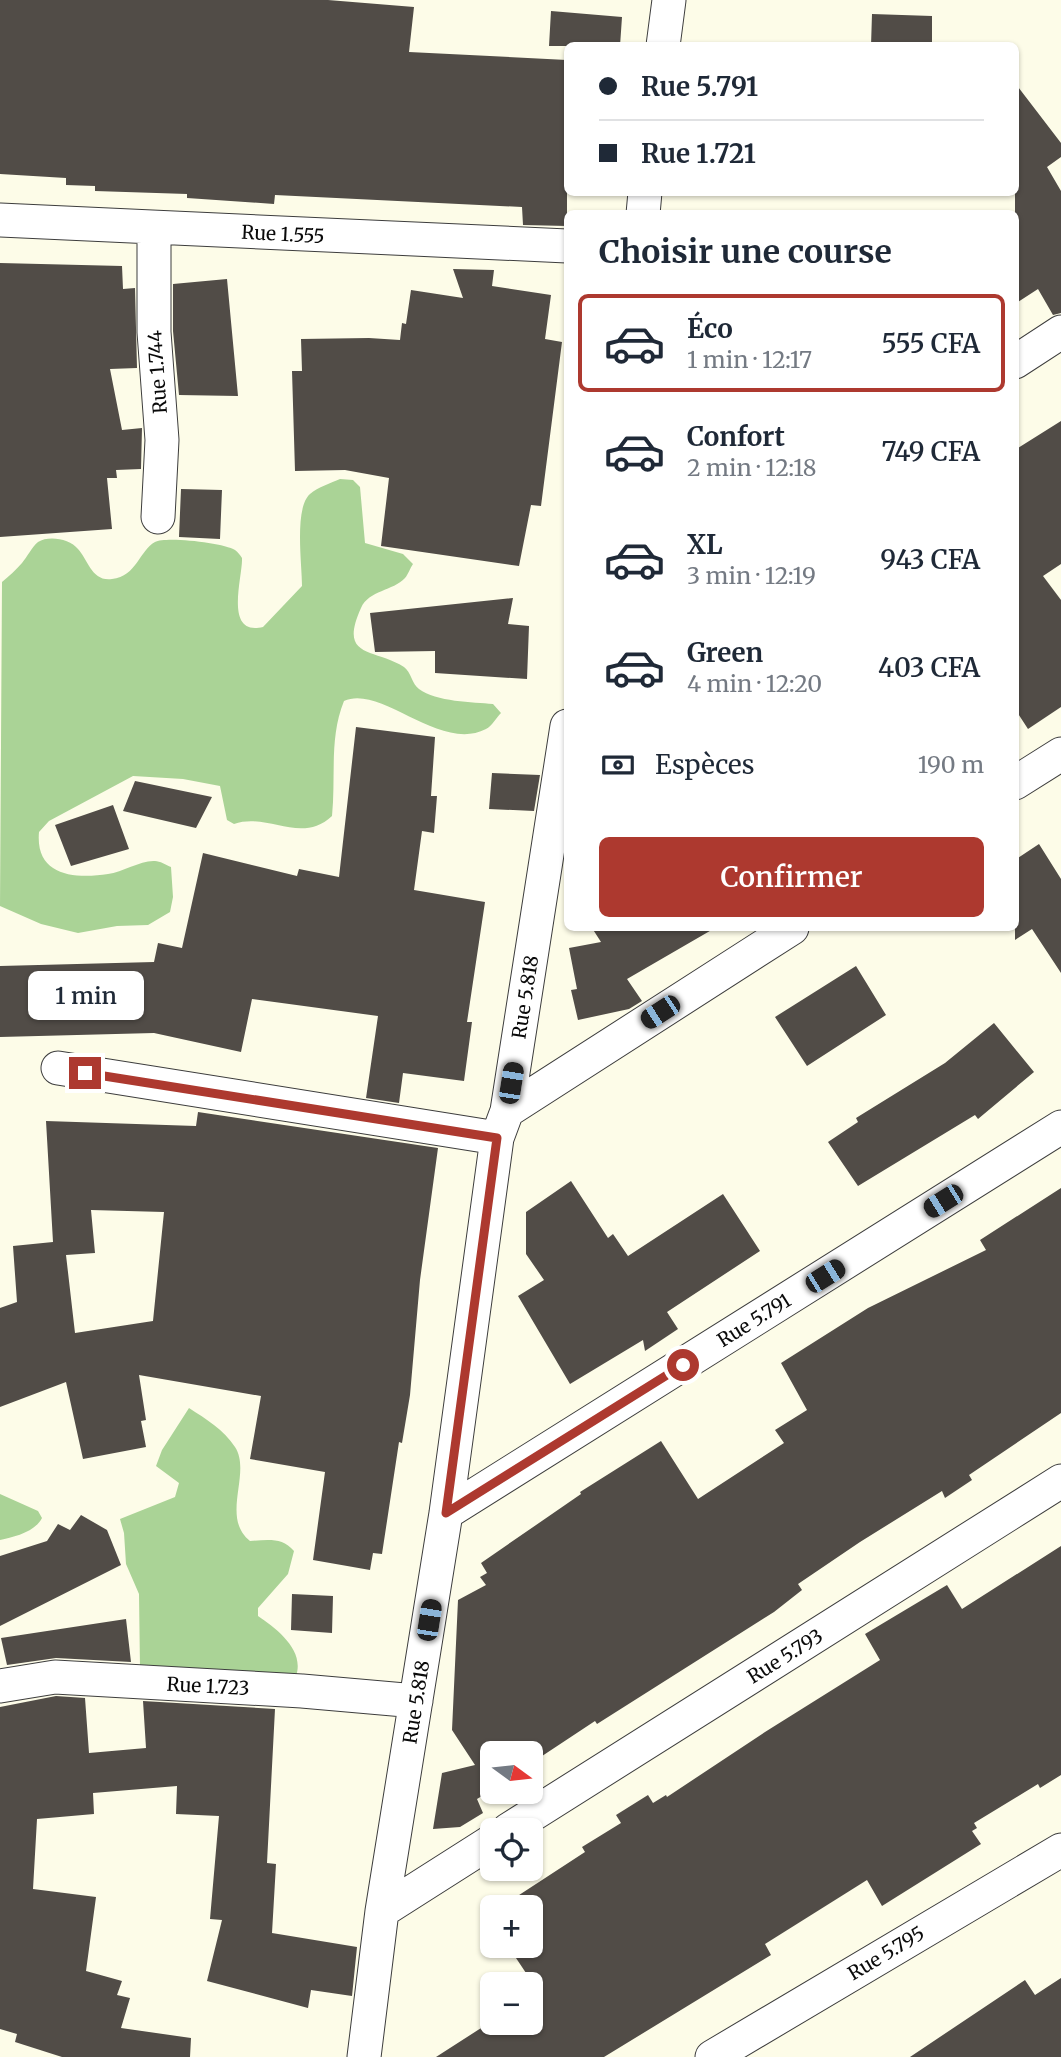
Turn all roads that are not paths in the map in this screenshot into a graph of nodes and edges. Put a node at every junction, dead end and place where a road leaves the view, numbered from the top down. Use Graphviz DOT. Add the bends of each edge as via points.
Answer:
graph roads {
  1 [pos="669,0"];
  2 [pos="664,42"];
  3 [pos="0,220"];
  4 [pos="155,228"];
  5 [pos="564,246"];
  6 [pos="1061,332"];
  7 [pos="1019,359"];
  8 [pos="158,517"];
  9 [pos="564,744"];
  10 [pos="1061,754"];
  11 [pos="1019,780"];
  12 [pos="788,931"];
  13 [pos="58,1068"];
  14 [pos="502,1124"];
  15 [pos="1061,1127"];
  16 [pos="1061,1480"];
  17 [pos="446,1513"];
  18 [pos="0,1686"];
  19 [pos="416,1701"];
  20 [pos="527,1818"];
  21 [pos="480,1849"];
  22 [pos="1061,1850"];
  23 [pos="382,1911"];
  24 [pos="364,2057"];
  25 [pos="712,2057"];
  1 -- 2 [label="street"];
  3 -- 4 [label="street, Rue 1.555"];
  4 -- 5 [label="street, Rue 1.555"];
  4 -- 8 [label="street, Rue 1.744" via="153,332 162,440"];
  6 -- 7 [label="street"];
  9 -- 14 [label="street, Rue 5.818"];
  10 -- 11 [label="street"];
  12 -- 14 [label="street"];
  13 -- 14 [label="street"];
  14 -- 17 [label="street, Rue 5.818"];
  15 -- 17 [label="street, Rue 5.791"];
  16 -- 20 [label="street, Rue 5.793"];
  17 -- 19 [label="street, Rue 5.818"];
  18 -- 19 [label="street, Rue 1.723" via="55,1677"];
  19 -- 23 [label="street, Rue 5.818"];
  21 -- 23 [label="street"];
  22 -- 25 [label="street, Rue 5.795"];
  23 -- 24 [label="street, Rue 5.818"];
}
